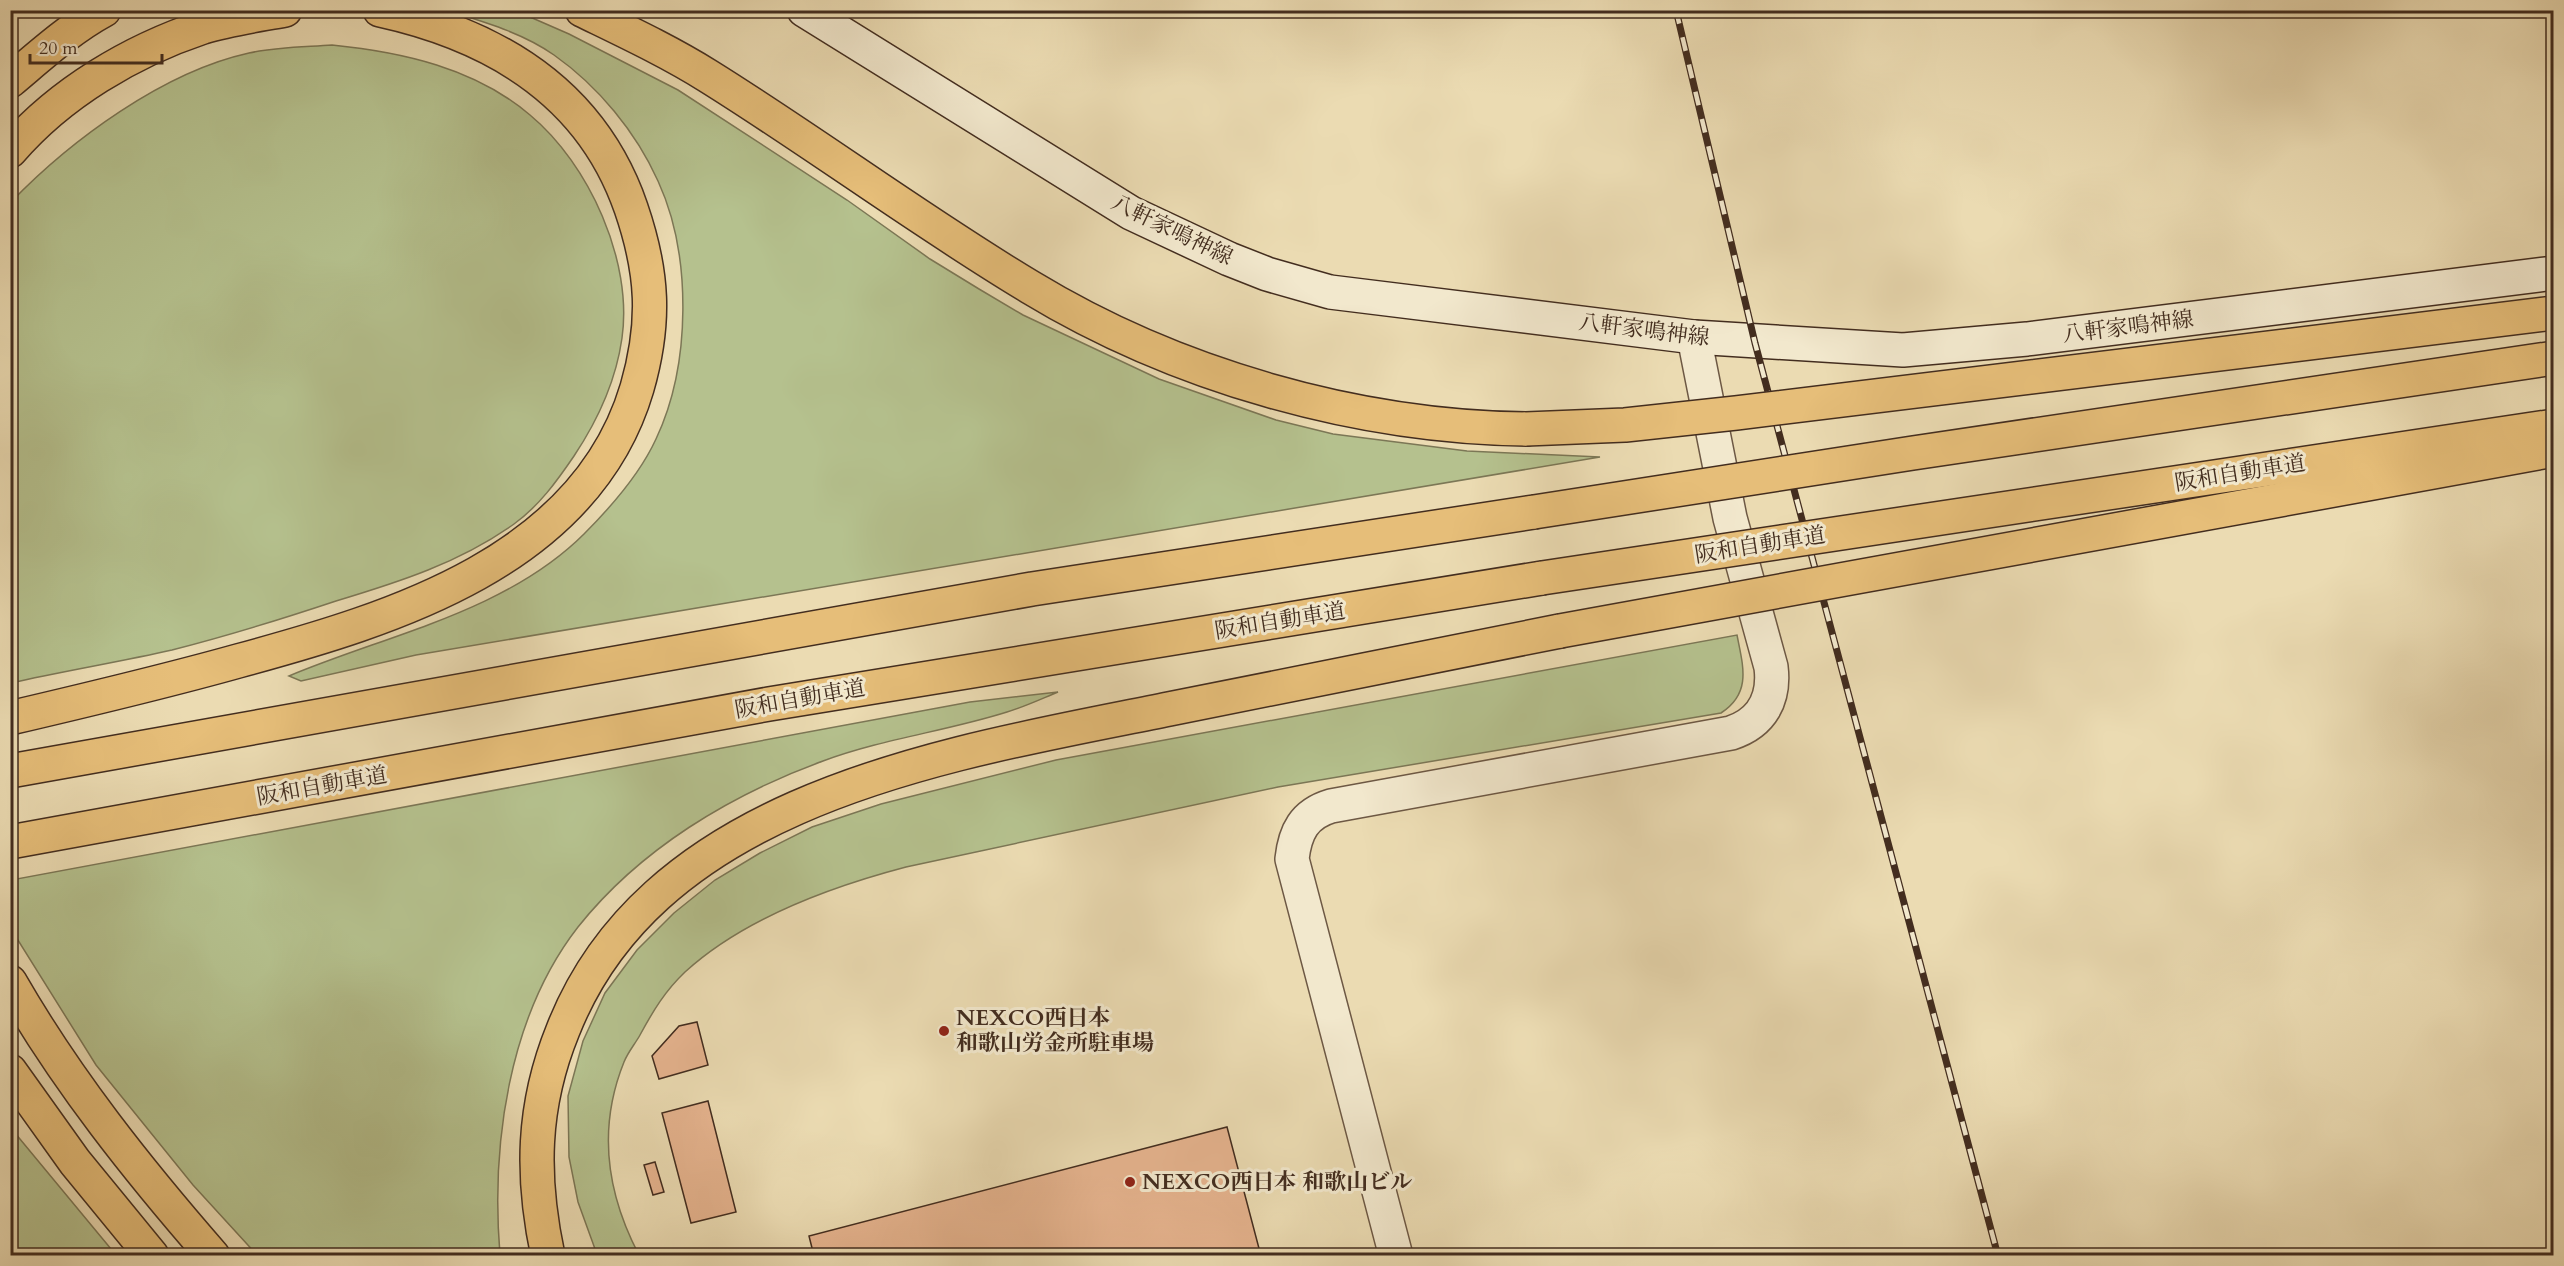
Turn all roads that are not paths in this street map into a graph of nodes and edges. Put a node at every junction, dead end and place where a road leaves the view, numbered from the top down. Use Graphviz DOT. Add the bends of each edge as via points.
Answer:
graph roads {
  1 [pos="104,10"];
  2 [pos="285,10"];
  3 [pos="380,10"];
  4 [pos="582,10"];
  5 [pos="804,10"];
  6 [pos="10,81"];
  7 [pos="10,151"];
  8 [pos="2553,273"];
  9 [pos="2553,313"];
  10 [pos="1694,337"];
  11 [pos="2553,358"];
  12 [pos="2553,426"];
  13 [pos="2553,450"];
  14 [pos="15,717"];
  15 [pos="23,768"];
  16 [pos="10,842"];
  17 [pos="10,982"];
  18 [pos="10,1071"];
  19 [pos="538,1121"];
  20 [pos="152,1256"];
  21 [pos="213,1256"];
  22 [pos="548,1256"];
  23 [pos="565,1256"];
  24 [pos="1396,1256"];
  1 -- 6 [label="highway"];
  2 -- 7 [label="highway" via="205,27 120,62 45,117"];
  3 -- 14 [label="highway" via="463,34 529,71 582,118 620,178 643,251 651,324 631,408 612,446 566,508 525,543 458,585 369,622 298,645"];
  4 -- 9 [label="highway, bridge" via="709,76 1032,289 1154,349 1322,406 1433,424 1526,429 1625,425"];
  5 -- 10 [label="main road, 八軒家鳴神線" via="1122,208 1202,248 1267,274 1330,292"];
  8 -- 10 [label="main road, 八軒家鳴神線" via="2027,339 1903,350"];
  10 -- 24 [label="main road" via="1730,518 1771,667 1772,691 1761,716 1746,728 1731,733 1331,806 1317,810 1297,831 1292,859"];
  11 -- 15 [label="highway, bridge" via="1032,589"];
  12 -- 16 [label="highway, 阪和自動車道, bridge" via="1542,578 769,704"];
  13 -- 19 [label="highway, bridge" via="1560,631 1062,730 889,773 744,833 682,874 649,903 588,976 556,1047"];
  17 -- 21 [label="highway" via="105,1126"];
  18 -- 20 [label="highway" via="75,1162"];
  19 -- 22 [label="highway" via="536,1175"];
  19 -- 23 [label="highway" via="550,1205"];
}
